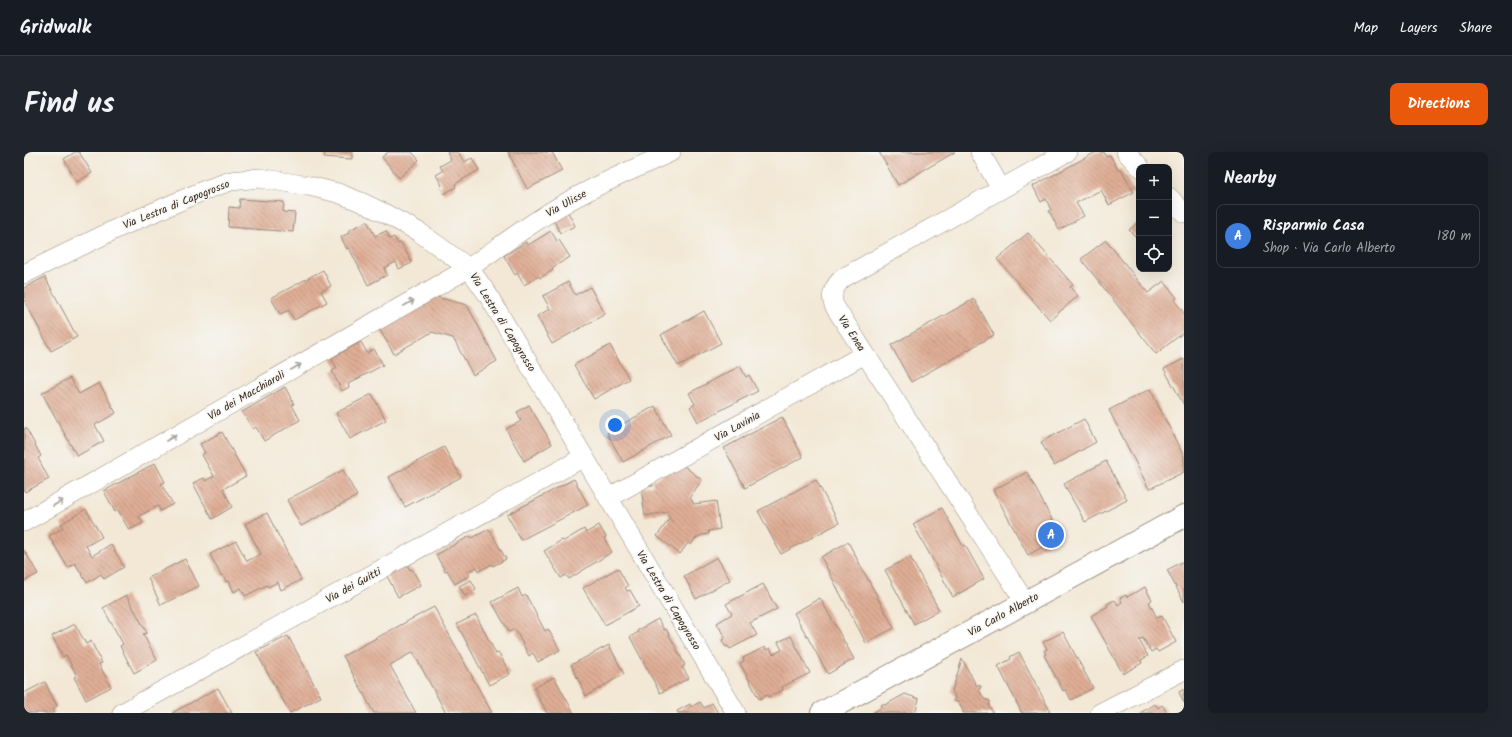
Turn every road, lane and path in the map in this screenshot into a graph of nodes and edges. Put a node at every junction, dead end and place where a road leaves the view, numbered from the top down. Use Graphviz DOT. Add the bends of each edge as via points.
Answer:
graph roads {
  1 [pos="671,152"];
  2 [pos="980,152"];
  3 [pos="1067,152"];
  4 [pos="1126,152"];
  5 [pos="1137,164"];
  6 [pos="1001,189"];
  7 [pos="1172,200"];
  8 [pos="1184,212"];
  9 [pos="469,268"];
  10 [pos="24,274"];
  11 [pos="865,354"];
  12 [pos="584,457"];
  13 [pos="608,498"];
  14 [pos="1184,516"];
  15 [pos="24,522"];
  16 [pos="1026,602"];
  17 [pos="1184,670"];
  18 [pos="122,713"];
  19 [pos="736,713"];
  20 [pos="822,713"];
  21 [pos="1100,713"];
  1 -- 9 [label="street, Via Ulisse" via="563,204"];
  2 -- 6 [label="street"];
  3 -- 6 [label="street, Via Enea"];
  4 -- 5 [label="street"];
  6 -- 11 [label="street, Via Enea" via="843,278 836,285 833,302"];
  7 -- 8 [label="street"];
  9 -- 10 [label="street, Via Lestra di Capogrosso" via="397,219 361,202 323,189 260,178 239,179 205,190 120,227"];
  9 -- 12 [label="street, Via Lestra di Capogrosso" via="496,308"];
  15 -- 9 [label="street, Via dei Macchiaroli, one-way"];
  11 -- 13 [label="street, Via Lavinia"];
  11 -- 16 [label="street, Via Enea"];
  12 -- 13 [label="street, Via Lestra di Capogrosso"];
  12 -- 18 [label="street, Via dei Guitti"];
  13 -- 19 [label="street, Via Lestra di Capogrosso"];
  14 -- 16 [label="street, Via Carlo Alberto"];
  16 -- 20 [label="street, Via Carlo Alberto"];
  17 -- 21 [label="street"];
}
